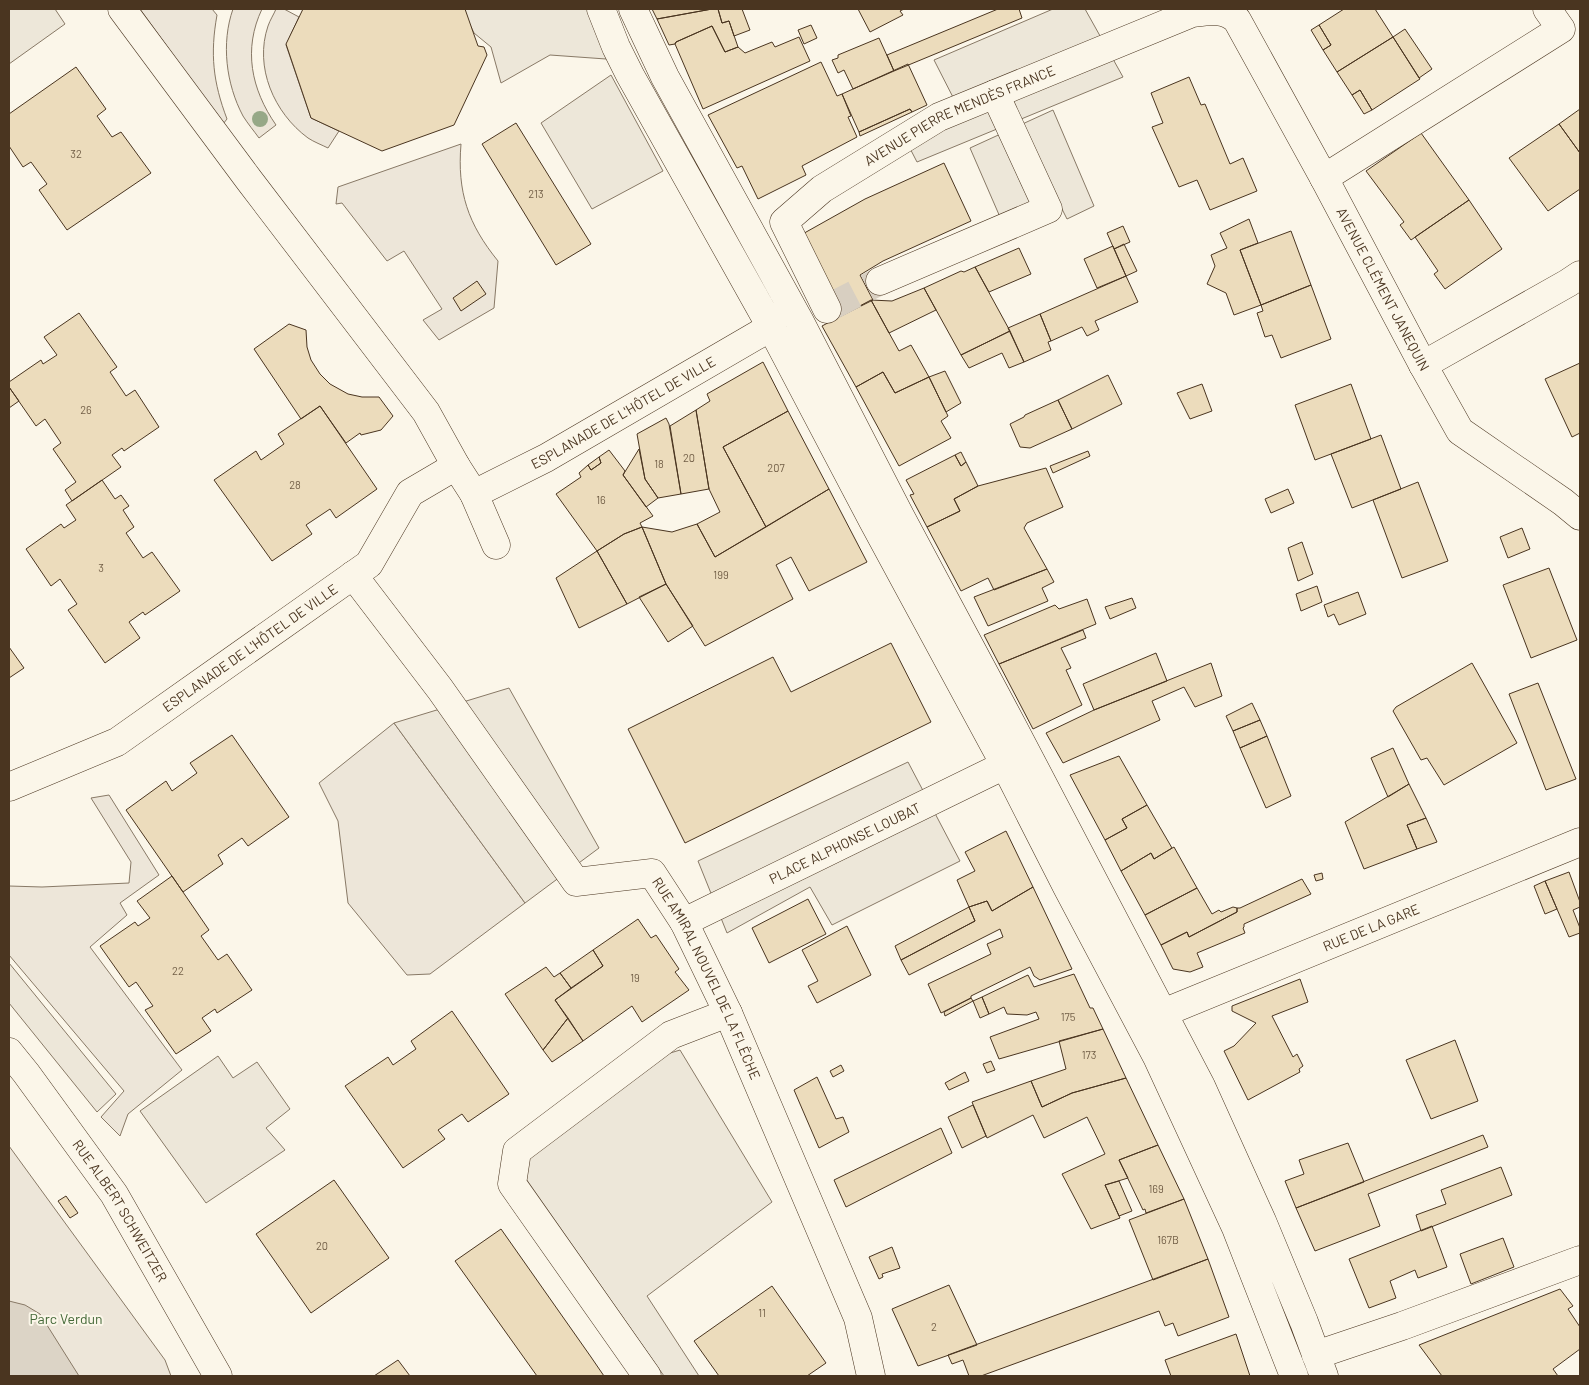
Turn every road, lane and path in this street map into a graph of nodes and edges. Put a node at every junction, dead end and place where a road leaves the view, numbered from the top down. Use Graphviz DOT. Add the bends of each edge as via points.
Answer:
graph roads {
  1 [pos="122,9"];
  2 [pos="601,9"];
  3 [pos="633,9"];
  4 [pos="1547,9"];
  5 [pos="1238,20"];
  6 [pos="995,94"];
  7 [pos="1324,178"];
  8 [pos="1580,275"];
  9 [pos="880,281"];
  10 [pos="800,320"];
  11 [pos="771,328"];
  12 [pos="1423,366"];
  13 [pos="456,466"];
  14 [pos="474,494"];
  15 [pos="1580,516"];
  16 [pos="496,545"];
  17 [pos="353,575"];
  18 [pos="1004,765"];
  19 [pos="9,787"];
  20 [pos="1580,842"];
  21 [pos="684,922"];
  22 [pos="728,1013"];
  23 [pos="1163,1013"];
  24 [pos="9,1052"];
  25 [pos="1580,1260"];
  26 [pos="1320,1365"];
  27 [pos="218,1376"];
  28 [pos="647,1376"];
  29 [pos="872,1376"];
  30 [pos="1294,1376"];
  1 -- 13 [label="street" via="426,412"];
  2 -- 11 [label="street" via="630,75"];
  3 -- 10 [label="street" via="665,77"];
  4 -- 7 [label="street" via="1561,29"];
  5 -- 6 [label="street, AVENUE PIERRE MENDÈS FRANCE" via="1216,10 1192,13"];
  5 -- 7 [label="street, AVENUE CLÉMENT JANEQUIN"];
  6 -- 9 [label="street" via="1048,209"];
  6 -- 10 [label="street, AVENUE PIERRE MENDÈS FRANCE" via="939,117 822,189 784,222 829,308"];
  7 -- 12 [label="street, AVENUE CLÉMENT JANEQUIN"];
  8 -- 12 [label="street"];
  10 -- 23 [label="street"];
  11 -- 14 [label="street, ESPLANADE DE L'HÔTEL DE VILLE" via="546,458"];
  11 -- 18 [label="street"];
  12 -- 15 [label="street, AVENUE CLÉMENT JANEQUIN" via="1460,431"];
  13 -- 14 [label="street"];
  13 -- 17 [label="street, ESPLANADE DE L'HÔTEL DE VILLE" via="410,494 369,564"];
  14 -- 16 [label="street"];
  17 -- 19 [label="street, ESPLANADE DE L'HÔTEL DE VILLE" via="117,742"];
  17 -- 21 [label="street, RUE AMIRAL NOUVEL DE LA FLÊCHE" via="440,689 576,882 652,873"];
  18 -- 21 [label="street, PLACE ALPHONSE LOUBAT"];
  18 -- 30 [label="street" via="1186,1118 1236,1228"];
  20 -- 23 [label="street, RUE DE LA GARE"];
  21 -- 22 [label="street, RUE AMIRAL NOUVEL DE LA FLÊCHE"];
  22 -- 28 [label="street" via="671,1035 518,1151 512,1184"];
  22 -- 29 [label="street, RUE AMIRAL NOUVEL DE LA FLÊCHE" via="858,1318"];
  23 -- 26 [label="street" via="1262,1220"];
  24 -- 27 [label="street, RUE ALBERT SCHWEITZER" via="114,1194"];
  25 -- 26 [label="street" via="1402,1326"];
}
